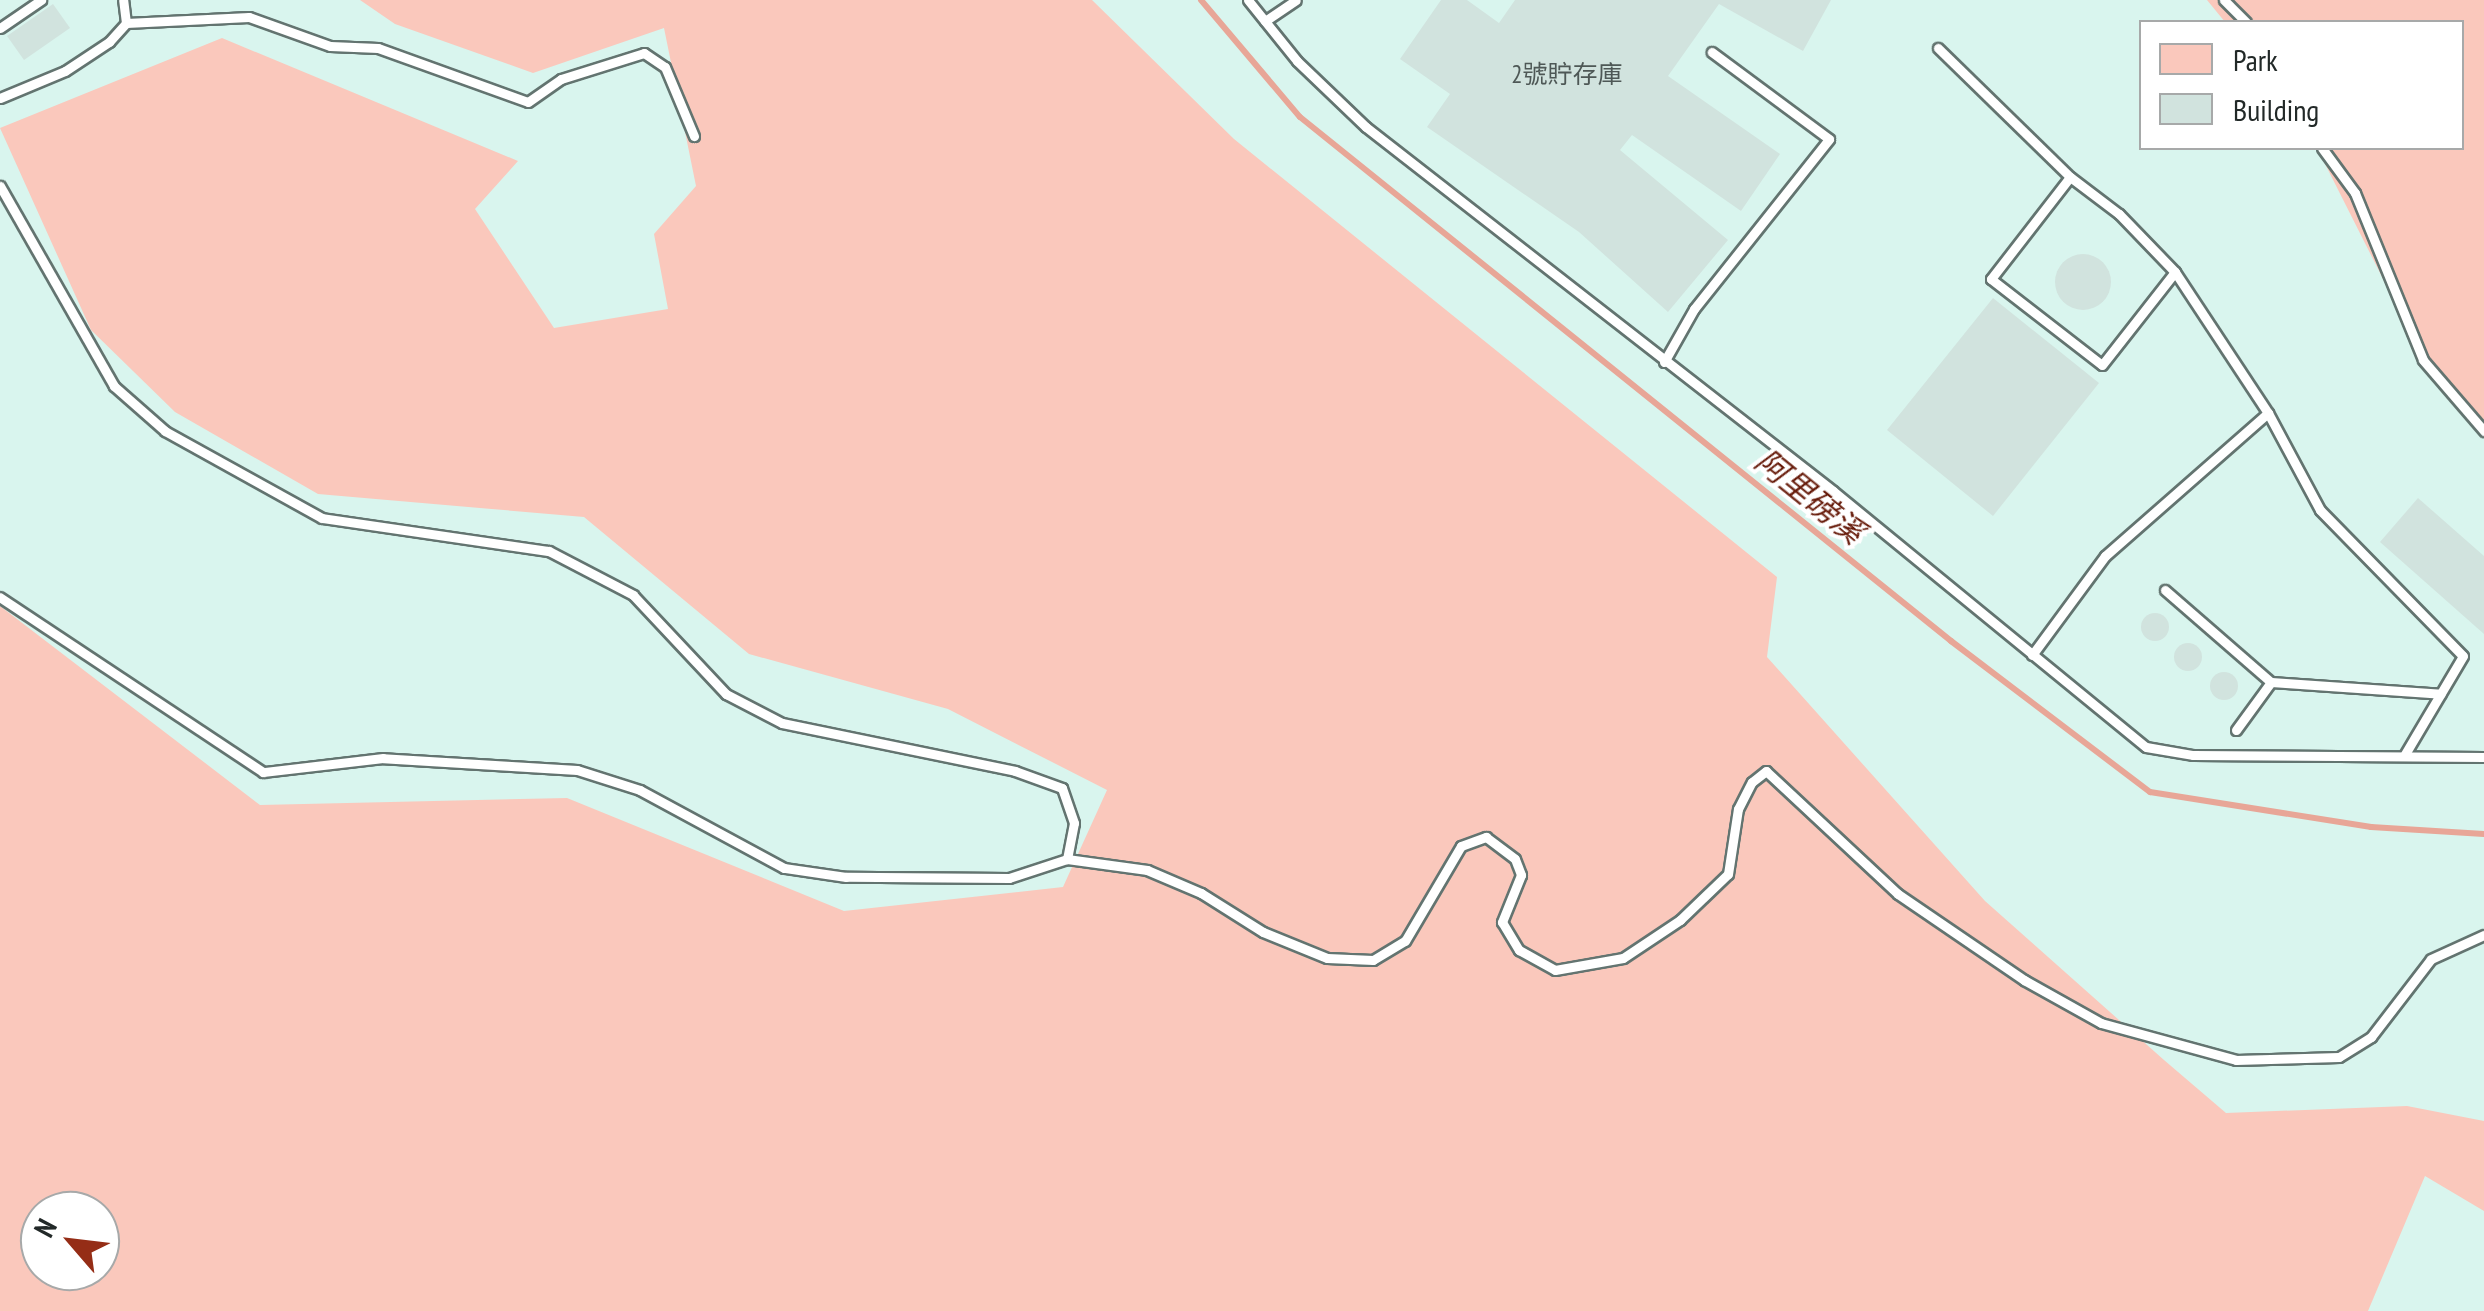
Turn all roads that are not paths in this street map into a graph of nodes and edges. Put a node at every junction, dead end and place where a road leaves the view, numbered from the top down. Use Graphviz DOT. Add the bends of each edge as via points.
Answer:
graph roads {
  1 [pos="41,0"];
  2 [pos="124,0"];
  3 [pos="1248,0"];
  4 [pos="1296,0"];
  5 [pos="2224,0"];
  6 [pos="2244,20"];
  7 [pos="1265,21"];
  8 [pos="126,22"];
  9 [pos="0,28"];
  10 [pos="1938,48"];
  11 [pos="1712,52"];
  12 [pos="0,98"];
  13 [pos="694,136"];
  14 [pos="2323,150"];
  15 [pos="2070,177"];
  16 [pos="0,186"];
  17 [pos="2174,272"];
  18 [pos="1664,362"];
  19 [pos="2268,413"];
  20 [pos="2484,431"];
  21 [pos="2164,590"];
  22 [pos="0,598"];
  23 [pos="2032,655"];
  24 [pos="2271,682"];
  25 [pos="2441,694"];
  26 [pos="2236,730"];
  27 [pos="2406,754"];
  28 [pos="2484,757"];
  29 [pos="1067,860"];
  30 [pos="2484,936"];
  1 -- 9 [label="lane"];
  2 -- 8 [label="lane"];
  3 -- 7 [label="lane"];
  4 -- 7 [label="lane"];
  5 -- 6 [label="lane"];
  7 -- 18 [label="lane" via="1366,127"];
  8 -- 12 [label="lane" via="65,71"];
  8 -- 13 [label="lane" via="249,16 330,46 378,48 528,102 561,78 644,53 666,67"];
  10 -- 15 [label="lane"];
  11 -- 18 [label="lane" via="1829,139 1694,309"];
  14 -- 20 [label="lane" via="2355,193 2424,360"];
  15 -- 17 [label="lane" via="2119,214"];
  15 -- 17 [label="lane" via="1992,279 2102,365"];
  16 -- 29 [label="lane" via="114,386 165,430 322,518 549,551 632,595 726,694 782,723 1015,770 1062,788 1074,823"];
  17 -- 19 [label="lane"];
  18 -- 23 [label="lane"];
  19 -- 23 [label="lane" via="2105,556"];
  19 -- 25 [label="lane" via="2320,510 2463,656"];
  21 -- 24 [label="lane"];
  22 -- 29 [label="lane" via="262,772 383,758 577,770 640,790 784,868 846,877 1009,878"];
  23 -- 27 [label="lane" via="2146,747 2193,755"];
  24 -- 25 [label="lane"];
  24 -- 26 [label="lane"];
  25 -- 27 [label="lane"];
  27 -- 28 [label="lane"];
  29 -- 30 [label="lane" via="1147,870 1279,939 1327,958 1373,960 1404,941 1461,846 1486,836 1515,859 1521,875 1502,922 1519,950 1555,970 1623,958 1680,920 1728,874 1738,809 1766,771 1898,894 2024,980 2101,1023 2236,1060 2339,1057 2371,1037 2430,959"];
}
